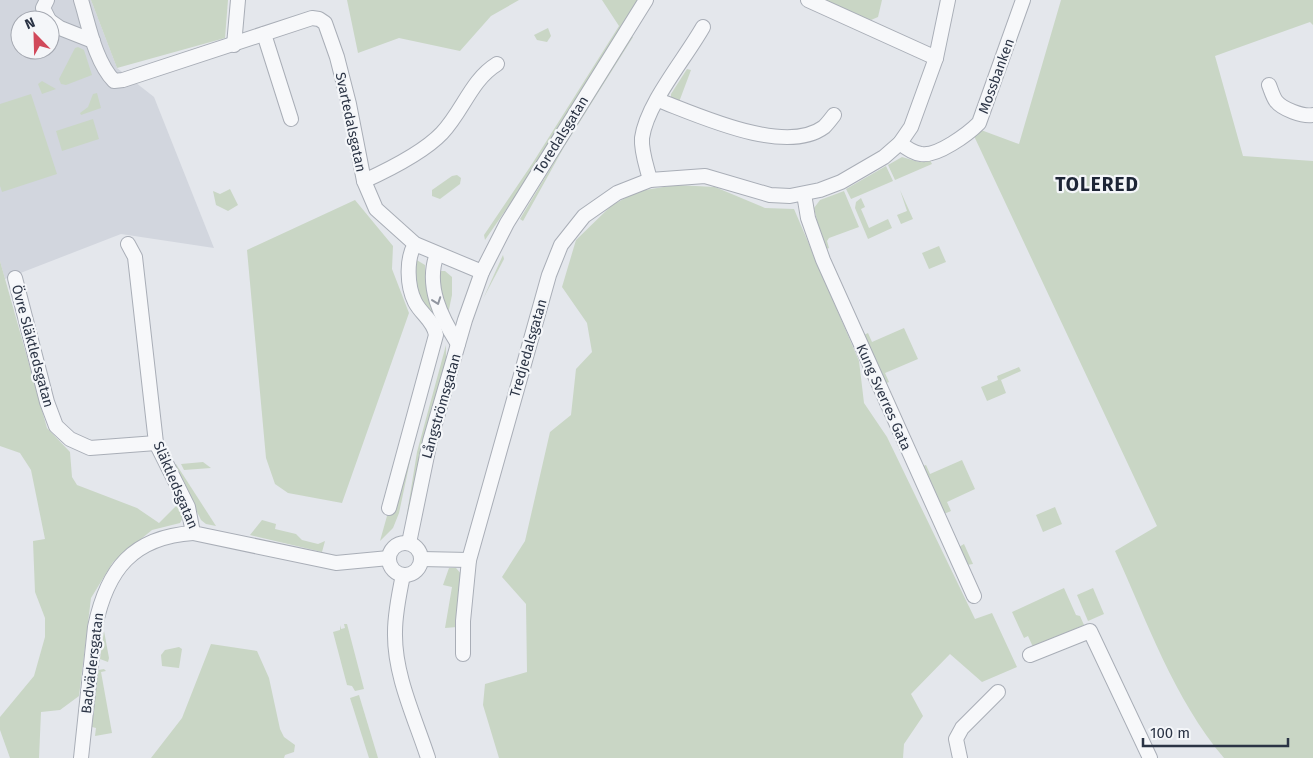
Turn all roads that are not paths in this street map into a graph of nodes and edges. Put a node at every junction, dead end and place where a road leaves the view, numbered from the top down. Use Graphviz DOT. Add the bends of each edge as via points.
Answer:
graph roads {
  1 [pos="81,0"];
  2 [pos="238,0"];
  3 [pos="646,0"];
  4 [pos="808,0"];
  5 [pos="948,0"];
  6 [pos="1023,0"];
  7 [pos="703,26"];
  8 [pos="60,28"];
  9 [pos="264,34"];
  10 [pos="93,41"];
  11 [pos="234,45"];
  12 [pos="936,58"];
  13 [pos="497,64"];
  14 [pos="1269,86"];
  15 [pos="658,100"];
  16 [pos="834,115"];
  17 [pos="1313,115"];
  18 [pos="291,119"];
  19 [pos="900,144"];
  20 [pos="650,180"];
  21 [pos="364,181"];
  22 [pos="804,194"];
  23 [pos="128,244"];
  24 [pos="415,244"];
  25 [pos="437,254"];
  26 [pos="482,272"];
  27 [pos="15,278"];
  28 [pos="458,344"];
  29 [pos="156,443"];
  30 [pos="389,508"];
  31 [pos="193,533"];
  32 [pos="409,543"];
  33 [pos="389,558"];
  34 [pos="421,559"];
  35 [pos="469,560"];
  36 [pos="403,575"];
  37 [pos="974,596"];
  38 [pos="463,654"];
  39 [pos="1030,655"];
  40 [pos="998,692"];
  41 [pos="82,758"];
  42 [pos="428,758"];
  43 [pos="960,758"];
  44 [pos="1150,758"];
  1 -- 10 [label="street, Svartedalsgatan"];
  2 -- 11 [label="street"];
  3 -- 26 [label="street, Toredalsgatan" via="507,223"];
  4 -- 12 [label="street"];
  5 -- 12 [label="street"];
  6 -- 19 [label="street, Mossbanken" via="979,123 967,134 930,154 920,154"];
  7 -- 15 [label="street"];
  8 -- 10 [label="street"];
  9 -- 11 [label="street, Svartedalsgatan"];
  9 -- 18 [label="street"];
  9 -- 21 [label="street, Svartedalsgatan" via="312,18 319,18 325,23 349,104"];
  10 -- 11 [label="street, Svartedalsgatan" via="114,81"];
  12 -- 19 [label="street" via="911,127"];
  13 -- 21 [label="street" via="484,72 442,133 405,160"];
  14 -- 17 [label="street" via="1279,104 1305,116"];
  15 -- 16 [label="street" via="735,128 776,137 797,137 823,127"];
  15 -- 20 [label="street" via="642,139"];
  19 -- 22 [label="street, Tredjedalsgatan" via="847,179"];
  20 -- 22 [label="street, Tredjedalsgatan" via="705,176 770,195"];
  20 -- 35 [label="street, Tredjedalsgatan" via="596,206 584,216 562,246 549,276"];
  21 -- 24 [label="street, Svartedalsgatan" via="376,209"];
  22 -- 37 [label="street, Kung Sverres Gata" via="808,218 823,260"];
  23 -- 29 [label="street, Släktledsgatan" via="135,257"];
  24 -- 25 [label="street, Svartedalsgatan"];
  24 -- 30 [label="street, Långströmsgatan" via="410,256 411,289 415,302 432,323 436,335"];
  25 -- 26 [label="street, Svartedalsgatan"];
  25 -- 28 [label="street, one-way" via="432,286 447,327"];
  26 -- 28 [label="street, Långströmsgatan"];
  27 -- 29 [label="street, Övre Släktledsgatan" via="56,426 70,440 90,448"];
  28 -- 32 [label="street, Långströmsgatan" via="430,441"];
  29 -- 31 [label="street, Släktledsgatan" via="188,507"];
  31 -- 33 [label="street, Släktledsgatan" via="336,563"];
  31 -- 41 [label="street, Badvädersgatan" via="168,534 137,549 108,585 95,627"];
  32 -- 33 [label="street" via="395,546"];
  32 -- 34 [label="street" via="417,547"];
  33 -- 36 [label="street" via="394,571"];
  34 -- 35 [label="street"];
  34 -- 36 [label="street" via="416,571"];
  35 -- 38 [label="street, Tredjedalsgatan"];
  36 -- 42 [label="street" via="395,644 412,717"];
  39 -- 44 [label="street" via="1090,632"];
  40 -- 43 [label="street" via="962,728 956,739"];
}
